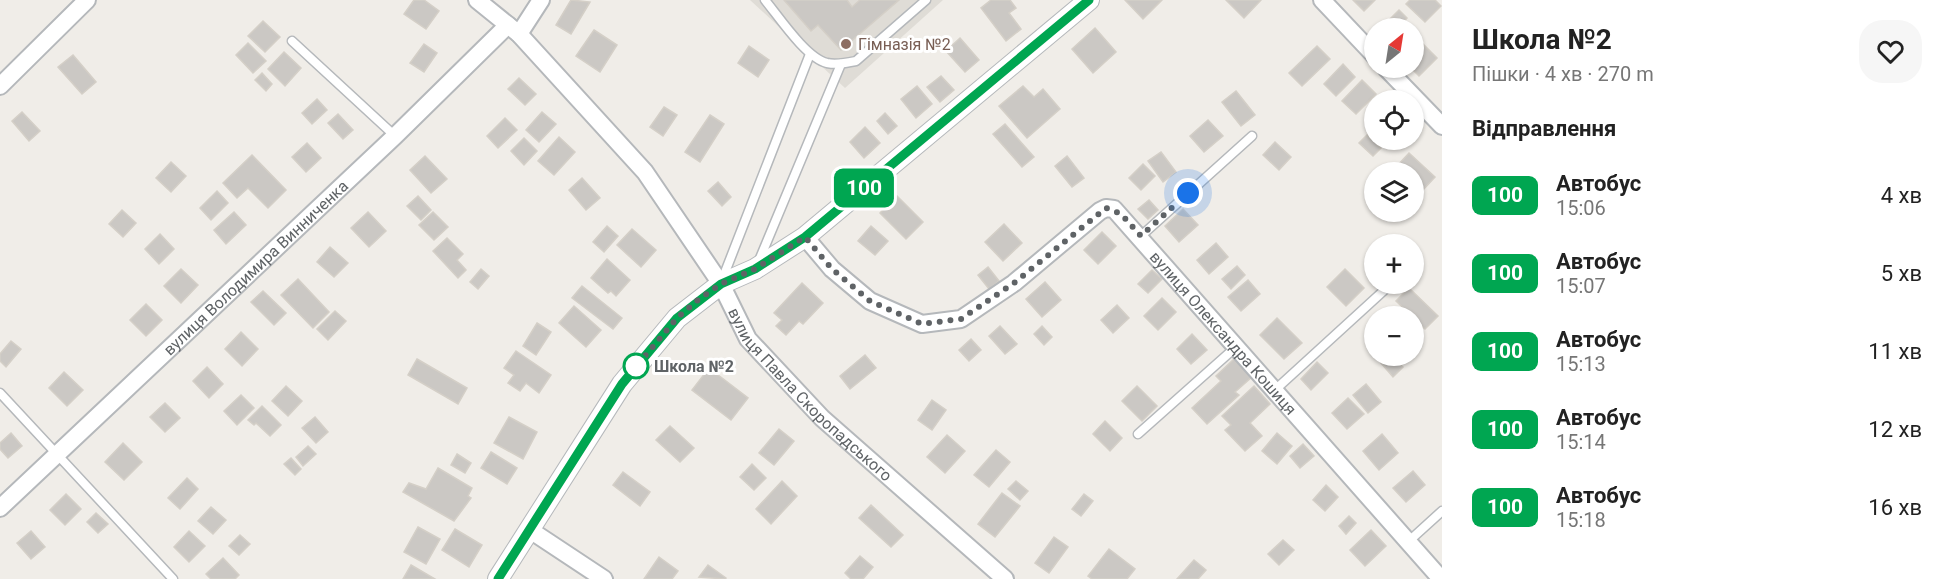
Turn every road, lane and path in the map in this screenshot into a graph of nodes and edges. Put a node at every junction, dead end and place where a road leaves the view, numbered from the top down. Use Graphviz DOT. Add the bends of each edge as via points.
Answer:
graph roads {
  1 [pos="87,0"];
  2 [pos="477,0"];
  3 [pos="541,0"];
  4 [pos="765,0"];
  5 [pos="926,0"];
  6 [pos="1322,0"];
  7 [pos="1079,5"];
  8 [pos="514,29"];
  9 [pos="292,41"];
  10 [pos="1364,44"];
  11 [pos="810,54"];
  12 [pos="841,64"];
  13 [pos="1396,78"];
  14 [pos="0,86"];
  15 [pos="1442,126"];
  16 [pos="395,136"];
  17 [pos="1252,136"];
  18 [pos="1141,236"];
  19 [pos="805,237"];
  20 [pos="755,269"];
  21 [pos="721,284"];
  22 [pos="1379,294"];
  23 [pos="1238,346"];
  24 [pos="1276,389"];
  25 [pos="0,393"];
  26 [pos="1138,434"];
  27 [pos="56,455"];
  28 [pos="0,508"];
  29 [pos="1442,511"];
  30 [pos="530,530"];
  31 [pos="1408,541"];
  32 [pos="173,579"];
  33 [pos="498,579"];
  34 [pos="604,579"];
  35 [pos="1005,579"];
  36 [pos="1442,579"];
  1 -- 14 [label="street"];
  2 -- 8 [label="street, вулиця Павла Скоропадського"];
  3 -- 8 [label="street, вулиця Володимира Винниченка"];
  4 -- 11 [label="lane"];
  5 -- 12 [label="lane" via="856,61"];
  6 -- 10 [label="street"];
  7 -- 19 [label="street"];
  8 -- 16 [label="street, вулиця Володимира Винниченка"];
  8 -- 21 [label="street, вулиця Павла Скоропадського" via="645,172"];
  9 -- 16 [label="lane"];
  11 -- 12 [label="lane" via="826,63"];
  11 -- 21 [label="lane"];
  12 -- 20 [label="lane"];
  13 -- 15 [label="street"];
  16 -- 27 [label="street, вулиця Володимира Винниченка"];
  17 -- 18 [label="lane"];
  18 -- 19 [label="street, вулиця Олександра Кошиця" via="1121,214 1106,208 1014,283 961,319 922,324 870,301 832,269"];
  18 -- 23 [label="street, вулиця Олександра Кошиця"];
  19 -- 20 [label="street"];
  20 -- 21 [label="street"];
  21 -- 30 [label="street" via="677,318 645,354"];
  21 -- 35 [label="street, вулиця Павла Скоропадського" via="748,339 822,418"];
  22 -- 24 [label="lane"];
  23 -- 24 [label="street, вулиця Олександра Кошиця"];
  23 -- 26 [label="lane"];
  24 -- 31 [label="street, вулиця Олександра Кошиця"];
  25 -- 27 [label="lane"];
  27 -- 28 [label="street, вулиця Володимира Винниченка"];
  27 -- 32 [label="lane"];
  29 -- 31 [label="lane"];
  30 -- 33 [label="street"];
  30 -- 34 [label="street"];
  31 -- 36 [label="street, вулиця Олександра Кошиця"];
}
